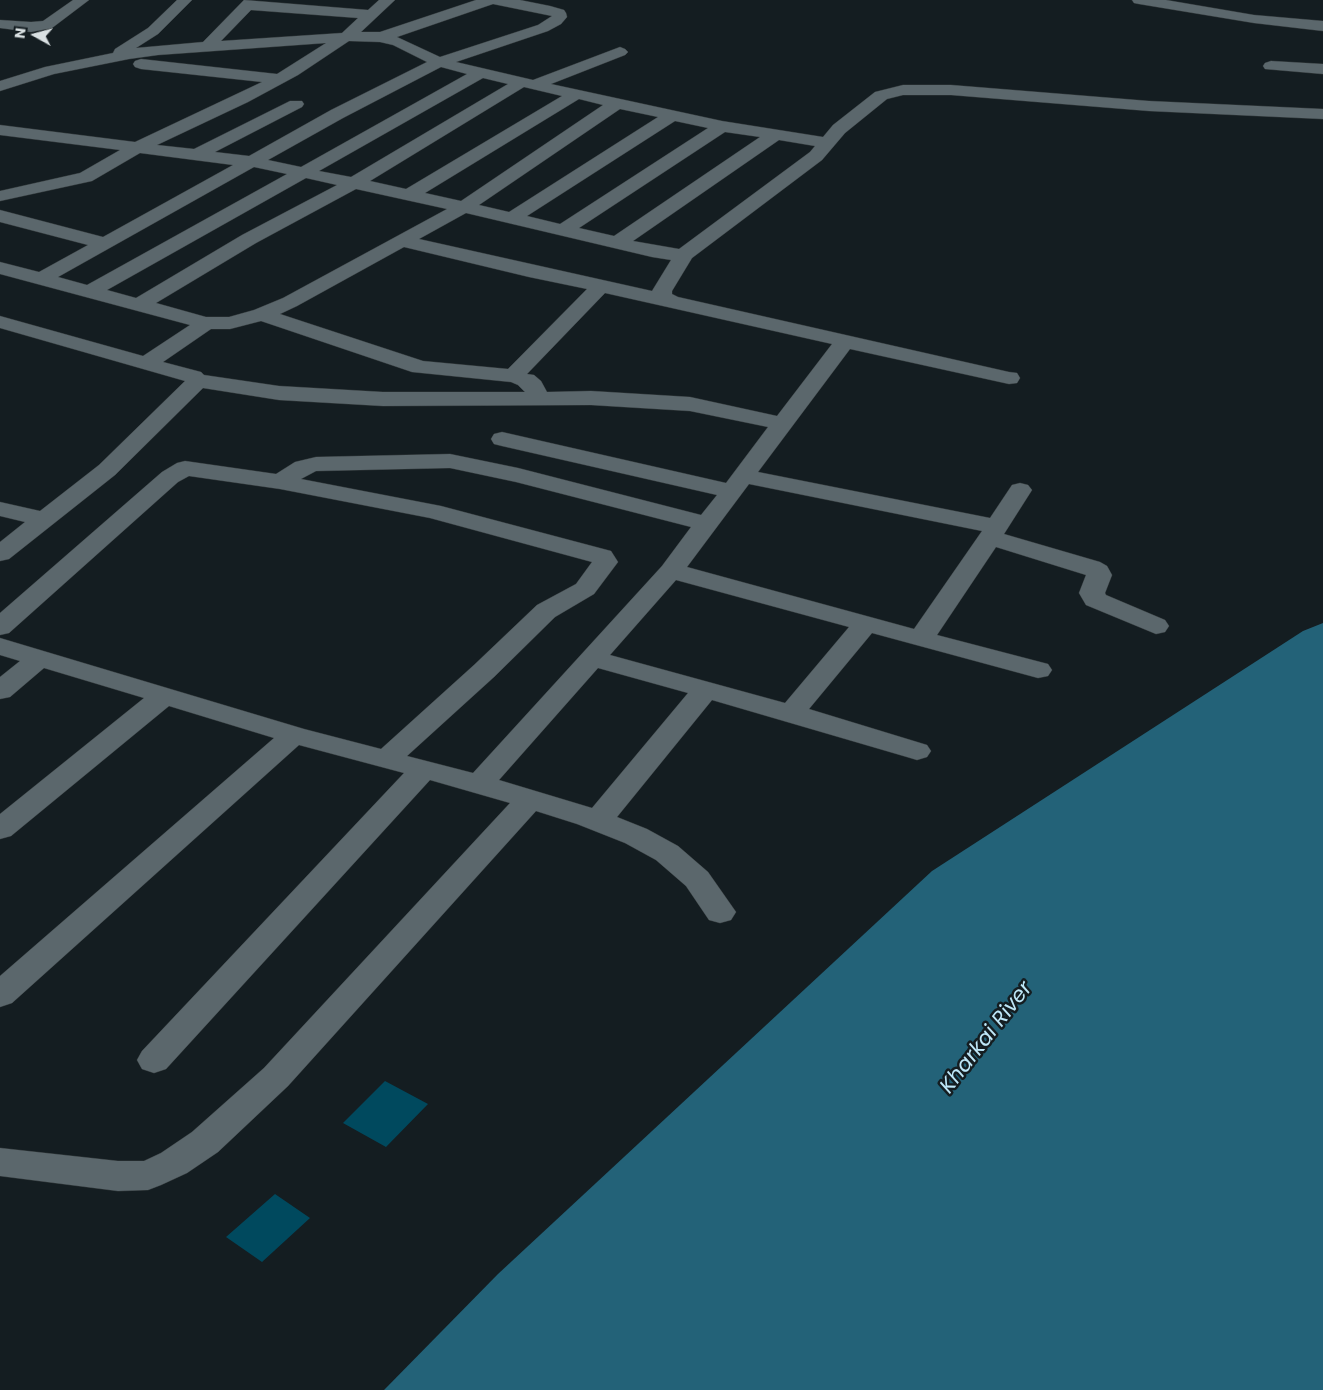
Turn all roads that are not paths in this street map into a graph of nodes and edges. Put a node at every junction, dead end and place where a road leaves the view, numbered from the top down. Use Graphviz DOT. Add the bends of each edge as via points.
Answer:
graph roads {
  1 [pos="82,0"];
  2 [pos="185,0"];
  3 [pos="388,0"];
  4 [pos="490,0"];
  5 [pos="496,0"];
  6 [pos="1139,0"];
  7 [pos="250,2"];
  8 [pos="571,6"];
  9 [pos="372,15"];
  10 [pos="560,17"];
  11 [pos="0,24"];
  12 [pos="1301,24"];
  13 [pos="1323,26"];
  14 [pos="347,36"];
  15 [pos="381,37"];
  16 [pos="1323,38"];
  17 [pos="208,46"];
  18 [pos="620,52"];
  19 [pos="108,58"];
  20 [pos="439,62"];
  21 [pos="1271,66"];
  22 [pos="1323,69"];
  23 [pos="481,73"];
  24 [pos="279,79"];
  25 [pos="527,83"];
  26 [pos="0,86"];
  27 [pos="576,94"];
  28 [pos="618,103"];
  29 [pos="296,104"];
  30 [pos="1323,114"];
  31 [pos="672,115"];
  32 [pos="722,126"];
  33 [pos="4,133"];
  34 [pos="775,134"];
  35 [pos="828,143"];
  36 [pos="138,147"];
  37 [pos="198,154"];
  38 [pos="254,162"];
  39 [pos="304,171"];
  40 [pos="356,182"];
  41 [pos="409,194"];
  42 [pos="0,196"];
  43 [pos="464,207"];
  44 [pos="0,216"];
  45 [pos="512,218"];
  46 [pos="563,230"];
  47 [pos="402,241"];
  48 [pos="104,243"];
  49 [pos="617,243"];
  50 [pos="684,254"];
  51 [pos="0,268"];
  52 [pos="41,279"];
  53 [pos="600,287"];
  54 [pos="90,292"];
  55 [pos="665,300"];
  56 [pos="140,305"];
  57 [pos="262,314"];
  58 [pos="206,324"];
  59 [pos="6,328"];
  60 [pos="845,341"];
  61 [pos="146,364"];
  62 [pos="513,376"];
  63 [pos="1008,378"];
  64 [pos="198,381"];
  65 [pos="540,399"];
  66 [pos="782,424"];
  67 [pos="502,439"];
  68 [pos="280,482"];
  69 [pos="737,484"];
  70 [pos="1020,490"];
  71 [pos="0,509"];
  72 [pos="43,519"];
  73 [pos="707,524"];
  74 [pos="993,533"];
  75 [pos="2,550"];
  76 [pos="671,571"];
  77 [pos="866,624"];
  78 [pos="1156,626"];
  79 [pos="0,627"];
  80 [pos="921,638"];
  81 [pos="0,646"];
  82 [pos="40,658"];
  83 [pos="592,658"];
  84 [pos="1038,670"];
  85 [pos="705,690"];
  86 [pos="0,691"];
  87 [pos="163,697"];
  88 [pos="791,713"];
  89 [pos="294,736"];
  90 [pos="917,751"];
  91 [pos="387,760"];
  92 [pos="424,769"];
  93 [pos="478,784"];
  94 [pos="531,799"];
  95 [pos="598,821"];
  96 [pos="0,829"];
  97 [pos="720,912"];
  98 [pos="0,995"];
  99 [pos="154,1060"];
  100 [pos="0,1162"];
  1 -- 11 [label="street" via="47,25"];
  2 -- 19 [label="street" via="153,31"];
  3 -- 9 [label="street"];
  4 -- 15 [label="street"];
  5 -- 10 [label="street" via="550,10 559,13"];
  6 -- 12 [label="street"];
  7 -- 9 [label="street"];
  7 -- 17 [label="street"];
  8 -- 10 [label="street"];
  9 -- 14 [label="street"];
  10 -- 20 [label="street" via="543,28"];
  12 -- 13 [label="street"];
  12 -- 16 [label="street" via="1302,35"];
  14 -- 15 [label="street"];
  14 -- 17 [label="street"];
  14 -- 24 [label="street"];
  15 -- 20 [label="street"];
  17 -- 19 [label="street"];
  18 -- 25 [label="street"];
  19 -- 24 [label="street"];
  19 -- 26 [label="street" via="51,70"];
  20 -- 23 [label="street"];
  20 -- 38 [label="street" via="337,114"];
  21 -- 22 [label="street"];
  23 -- 25 [label="street"];
  23 -- 39 [label="street"];
  24 -- 36 [label="street"];
  25 -- 27 [label="street"];
  25 -- 40 [label="street"];
  27 -- 28 [label="street"];
  27 -- 41 [label="street"];
  28 -- 31 [label="street"];
  28 -- 43 [label="street"];
  29 -- 37 [label="street"];
  30 -- 35 [label="street" via="1141,106 917,89 882,95 839,129"];
  31 -- 32 [label="street"];
  31 -- 45 [label="street"];
  32 -- 34 [label="street"];
  32 -- 46 [label="street"];
  33 -- 36 [label="street"];
  34 -- 35 [label="street"];
  34 -- 49 [label="street"];
  35 -- 50 [label="street" via="816,156"];
  36 -- 37 [label="street"];
  36 -- 42 [label="street" via="86,177"];
  37 -- 38 [label="street"];
  38 -- 39 [label="street"];
  38 -- 48 [label="street"];
  39 -- 40 [label="street"];
  39 -- 54 [label="street"];
  40 -- 41 [label="street"];
  40 -- 56 [label="street" via="249,239"];
  41 -- 43 [label="street"];
  43 -- 45 [label="street"];
  43 -- 47 [label="street"];
  44 -- 48 [label="street"];
  45 -- 46 [label="street"];
  46 -- 49 [label="street"];
  47 -- 53 [label="street"];
  47 -- 57 [label="street"];
  48 -- 52 [label="street"];
  49 -- 50 [label="street"];
  50 -- 55 [label="street" via="664,287 662,296"];
  51 -- 52 [label="street"];
  52 -- 54 [label="street"];
  53 -- 55 [label="street"];
  53 -- 62 [label="street"];
  54 -- 56 [label="street"];
  55 -- 60 [label="street"];
  56 -- 58 [label="street"];
  57 -- 58 [label="street" via="230,323"];
  57 -- 62 [label="street" via="420,367"];
  58 -- 61 [label="street"];
  59 -- 61 [label="street"];
  60 -- 63 [label="street"];
  60 -- 66 [label="street"];
  61 -- 64 [label="street"];
  62 -- 65 [label="street" via="526,380"];
  64 -- 65 [label="street" via="279,393 383,399"];
  64 -- 72 [label="street" via="108,470"];
  65 -- 66 [label="street" via="591,398 690,404"];
  66 -- 69 [label="street"];
  67 -- 69 [label="street"];
  68 -- 73 [label="street" via="303,467 316,464 450,461 518,475"];
  68 -- 79 [label="street" via="196,468 178,471"];
  68 -- 91 [label="street" via="432,511 586,550 602,556 605,562 584,589 546,611"];
  69 -- 73 [label="street"];
  69 -- 74 [label="street"];
  70 -- 74 [label="street"];
  71 -- 72 [label="street"];
  72 -- 75 [label="street"];
  73 -- 76 [label="street"];
  74 -- 78 [label="street" via="1091,567 1098,571 1092,593 1095,600"];
  74 -- 80 [label="street"];
  76 -- 77 [label="street"];
  76 -- 83 [label="street"];
  77 -- 80 [label="street"];
  77 -- 88 [label="street"];
  80 -- 84 [label="street"];
  81 -- 82 [label="street"];
  82 -- 86 [label="street"];
  82 -- 87 [label="street"];
  83 -- 85 [label="street"];
  83 -- 93 [label="street"];
  85 -- 88 [label="street"];
  85 -- 95 [label="street"];
  87 -- 89 [label="street"];
  87 -- 96 [label="street"];
  88 -- 90 [label="street"];
  89 -- 91 [label="street"];
  89 -- 98 [label="street"];
  91 -- 92 [label="street"];
  92 -- 93 [label="street"];
  92 -- 99 [label="street"];
  93 -- 94 [label="street"];
  94 -- 95 [label="street"];
  94 -- 100 [label="street" via="276,1077 204,1142 174,1163 148,1175 118,1176"];
  95 -- 97 [label="street" via="667,853 697,879"];
}
